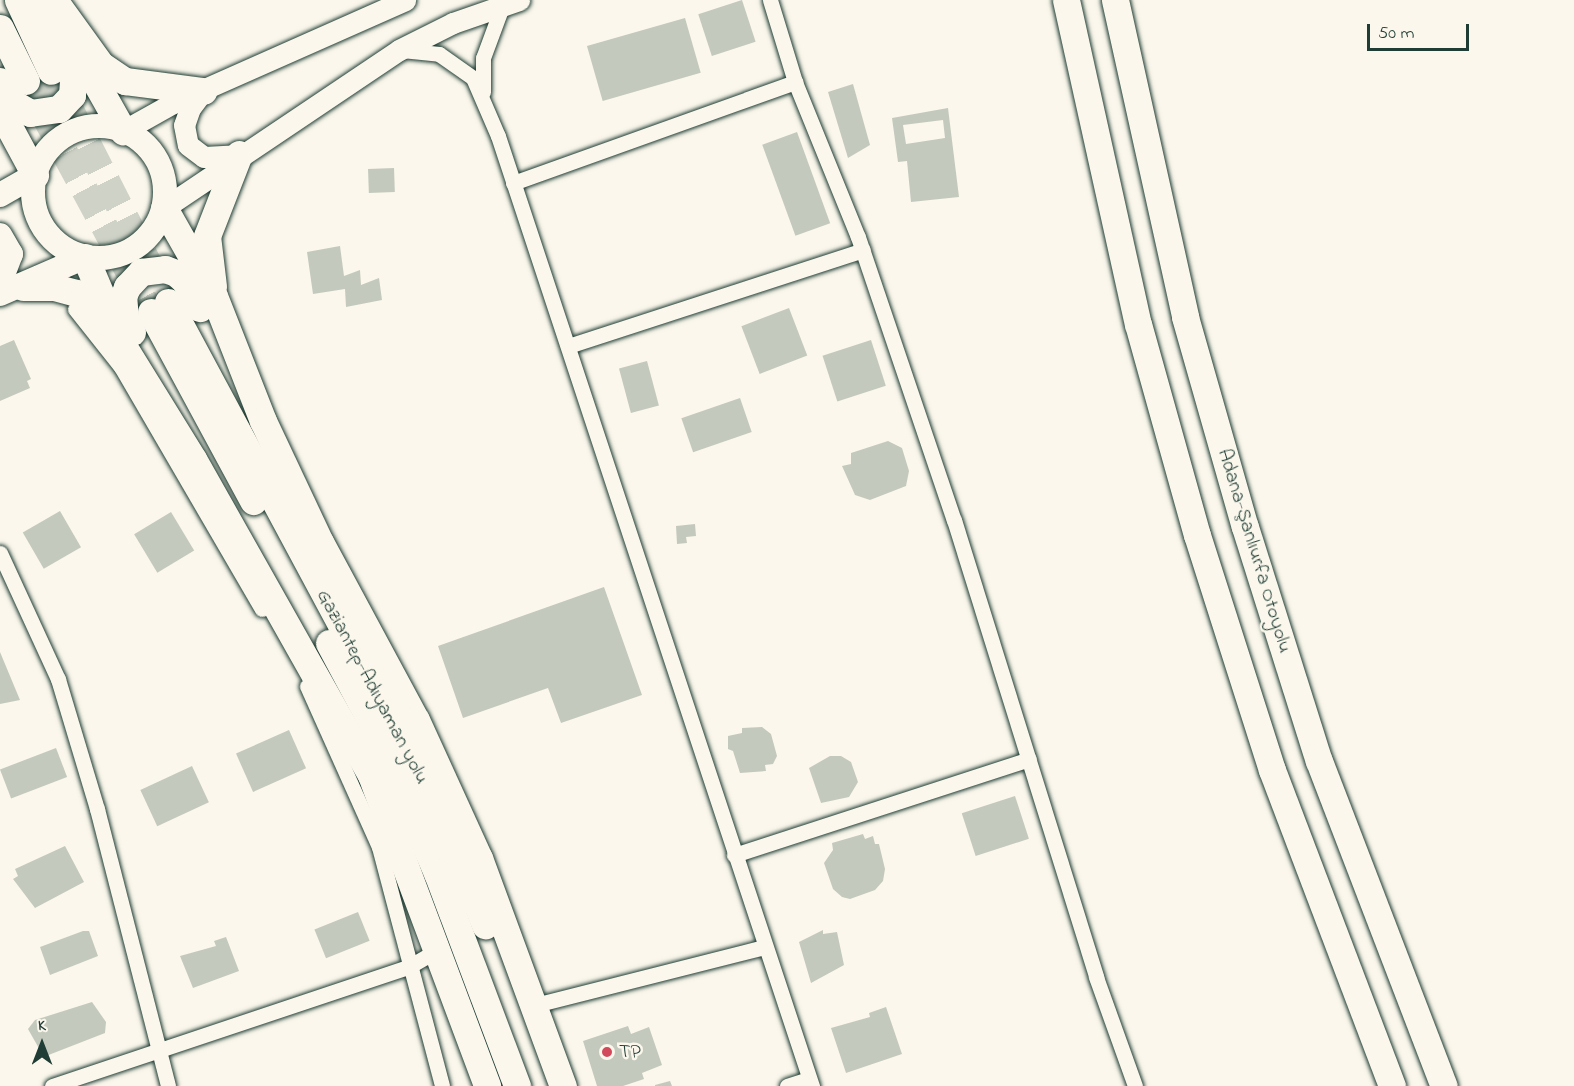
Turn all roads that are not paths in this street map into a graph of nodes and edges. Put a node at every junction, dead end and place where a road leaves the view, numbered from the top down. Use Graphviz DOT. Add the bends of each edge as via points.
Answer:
graph roads {
  1 [pos="18,0"];
  2 [pos="43,0"];
  3 [pos="51,0"];
  4 [pos="405,0"];
  5 [pos="770,0"];
  6 [pos="1066,0"];
  7 [pos="1115,0"];
  8 [pos="511,2"];
  9 [pos="0,28"];
  10 [pos="399,50"];
  11 [pos="51,70"];
  12 [pos="13,81"];
  13 [pos="795,82"];
  14 [pos="203,91"];
  15 [pos="484,101"];
  16 [pos="0,110"];
  17 [pos="123,130"];
  18 [pos="239,154"];
  19 [pos="35,175"];
  20 [pos="513,183"];
  21 [pos="0,195"];
  22 [pos="164,208"];
  23 [pos="0,235"];
  24 [pos="863,250"];
  25 [pos="85,257"];
  26 [pos="54,287"];
  27 [pos="8,288"];
  28 [pos="214,296"];
  29 [pos="122,344"];
  30 [pos="568,346"];
  31 [pos="263,422"];
  32 [pos="193,459"];
  33 [pos="0,553"];
  34 [pos="1029,759"];
  35 [pos="734,855"];
  36 [pos="764,947"];
  37 [pos="438,950"];
  38 [pos="410,966"];
  39 [pos="535,1005"];
  40 [pos="158,1052"];
  41 [pos="811,1082"];
  42 [pos="52,1086"];
  43 [pos="168,1086"];
  44 [pos="442,1086"];
  45 [pos="487,1086"];
  46 [pos="517,1086"];
  47 [pos="545,1086"];
  48 [pos="563,1086"];
  49 [pos="787,1086"];
  50 [pos="1135,1086"];
  51 [pos="1392,1086"];
  52 [pos="1444,1086"];
  1 -- 11 [label="highway"];
  2 -- 12 [label="highway" via="74,66 72,95 59,109 30,113 13,103"];
  3 -- 14 [label="highway" via="101,65 124,81"];
  3 -- 17 [label="highway"];
  4 -- 14 [label="street"];
  5 -- 13 [label="street"];
  6 -- 51 [label="highway" via="1138,324 1197,535 1272,770"];
  7 -- 52 [label="highway, Adana-Şanlıurfa Otoyolu" via="1185,317 1245,527 1318,761"];
  8 -- 10 [label="street"];
  8 -- 15 [label="street" via="483,58"];
  9 -- 12 [label="highway"];
  10 -- 15 [label="street" via="439,54 473,78"];
  10 -- 18 [label="street"];
  13 -- 20 [label="street"];
  13 -- 24 [label="street"];
  14 -- 17 [label="street"];
  14 -- 18 [label="street" via="190,108 184,125 188,145 204,157"];
  15 -- 20 [label="street"];
  16 -- 19 [label="highway"];
  17 -- 19 [label="main road" via="96,126 70,133 48,150"];
  17 -- 22 [label="main road" via="149,148 158,162 166,192"];
  18 -- 22 [label="street"];
  18 -- 28 [label="highway" via="207,236"];
  19 -- 21 [label="main road"];
  19 -- 25 [label="main road" via="34,201 42,226 60,246"];
  20 -- 30 [label="street"];
  22 -- 25 [label="main road" via="152,233 130,251 108,258"];
  22 -- 28 [label="highway"];
  23 -- 27 [label="main road" via="11,254"];
  24 -- 30 [label="street"];
  24 -- 34 [label="street"];
  25 -- 27 [label="main road"];
  25 -- 29 [label="highway"];
  26 -- 27 [label="highway"];
  26 -- 29 [label="highway" via="89,301"];
  26 -- 38 [label="street" via="84,317 121,367 308,688 379,847"];
  28 -- 31 [label="highway"];
  29 -- 32 [label="highway"];
  30 -- 35 [label="street"];
  31 -- 32 [label="highway" via="185,281 165,269 141,272 123,297 125,318"];
  31 -- 39 [label="highway" via="320,542 416,720 479,858"];
  32 -- 37 [label="highway" via="371,775"];
  33 -- 40 [label="street" via="58,679 97,809"];
  34 -- 35 [label="street"];
  34 -- 50 [label="street"];
  35 -- 36 [label="street"];
  36 -- 39 [label="street"];
  36 -- 41 [label="street"];
  37 -- 38 [label="street"];
  37 -- 45 [label="highway"];
  38 -- 40 [label="street"];
  38 -- 44 [label="street"];
  39 -- 48 [label="highway"];
  40 -- 42 [label="street"];
  40 -- 43 [label="street"];
  41 -- 49 [label="street"];
  46 -- 47 [label="highway, Gaziantep-Adıyaman yolu" via="437,873 375,729 160,307 386,708 451,842 524,1023"];
}
